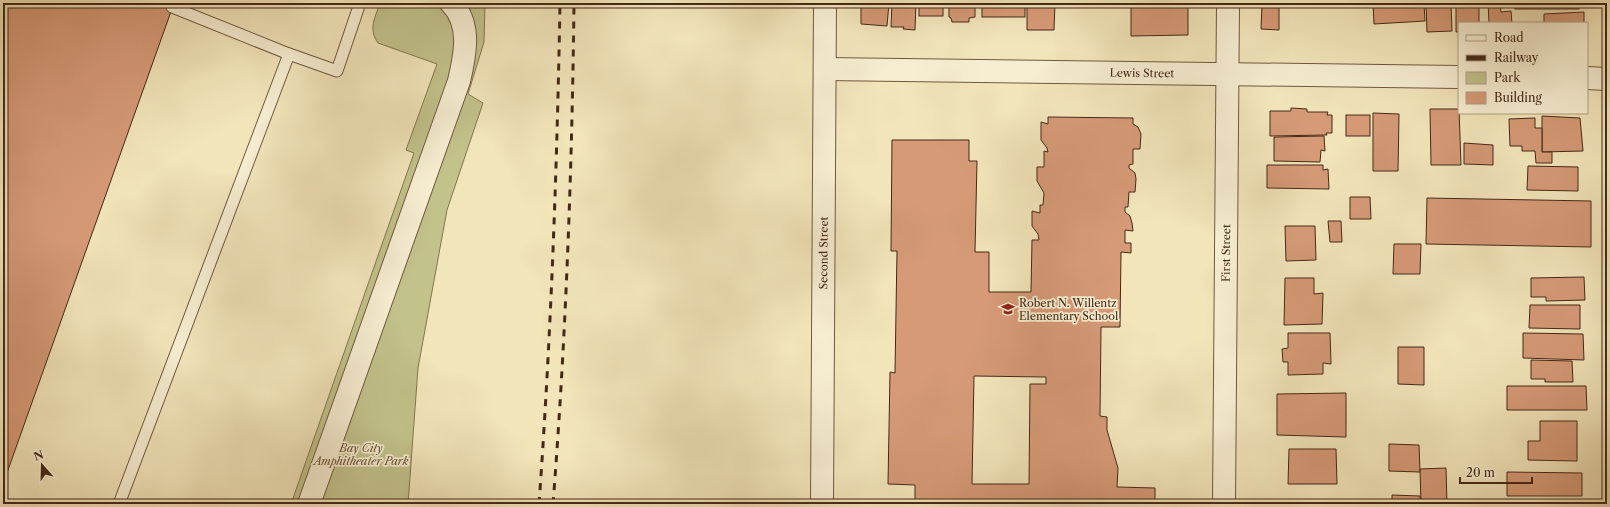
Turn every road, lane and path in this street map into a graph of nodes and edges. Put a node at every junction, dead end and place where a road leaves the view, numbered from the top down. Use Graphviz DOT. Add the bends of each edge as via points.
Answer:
graph roads {
  1 [pos="360,3"];
  2 [pos="451,3"];
  3 [pos="825,3"];
  4 [pos="1228,3"];
  5 [pos="172,7"];
  6 [pos="289,54"];
  7 [pos="825,69"];
  8 [pos="1227,74"];
  9 [pos="1458,77"];
  10 [pos="1588,78"];
  11 [pos="1607,78"];
  12 [pos="119,504"];
  13 [pos="309,504"];
  14 [pos="822,504"];
  15 [pos="1224,504"];
  1 -- 6 [label="lane" via="337,71"];
  2 -- 13 [label="street" via="461,16 465,30 460,81"];
  3 -- 7 [label="street, Second Street"];
  4 -- 8 [label="street, First Street"];
  5 -- 6 [label="lane"];
  6 -- 12 [label="lane"];
  7 -- 8 [label="street, Lewis Street"];
  7 -- 14 [label="street, Second Street"];
  8 -- 9 [label="street, Lewis Street"];
  8 -- 15 [label="street, First Street"];
  10 -- 11 [label="street"];
}
